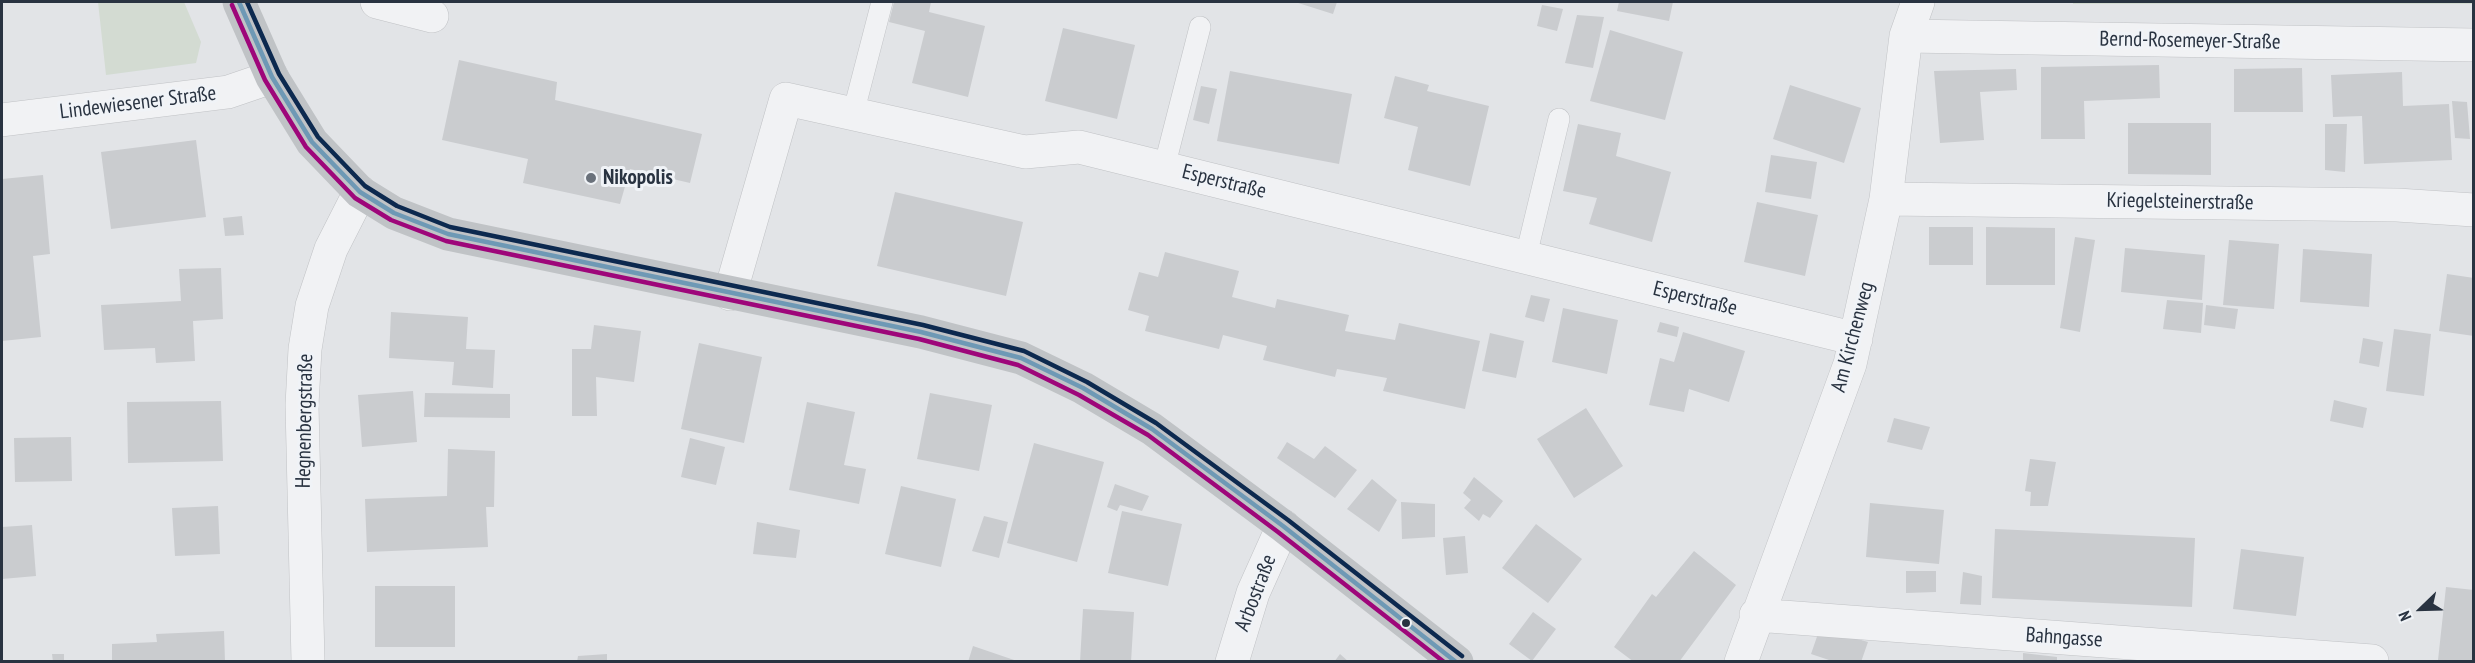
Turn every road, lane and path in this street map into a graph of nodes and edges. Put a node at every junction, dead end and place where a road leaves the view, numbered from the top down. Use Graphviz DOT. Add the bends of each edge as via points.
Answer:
graph roads {
  1 [pos="239,2"];
  2 [pos="377,2"];
  3 [pos="882,2"];
  4 [pos="1918,2"];
  5 [pos="432,16"];
  6 [pos="1200,27"];
  7 [pos="1906,36"];
  8 [pos="2474,45"];
  9 [pos="272,76"];
  10 [pos="853,114"];
  11 [pos="1559,119"];
  12 [pos="2,120"];
  13 [pos="1164,168"];
  14 [pos="360,192"];
  15 [pos="1886,199"];
  16 [pos="2474,210"];
  17 [pos="1526,256"];
  18 [pos="730,294"];
  19 [pos="1856,339"];
  20 [pos="1283,526"];
  21 [pos="1756,615"];
  22 [pos="2372,661"];
  23 [pos="308,662"];
  24 [pos="1232,662"];
  25 [pos="1457,662"];
  26 [pos="1741,662"];
  1 -- 9 [label="main road"];
  2 -- 5 [label="street"];
  3 -- 10 [label="lane"];
  4 -- 7 [label="street, Am Kirchenweg"];
  6 -- 13 [label="lane"];
  7 -- 8 [label="street, Bernd-Rosemeyer-Straße"];
  7 -- 15 [label="street, Am Kirchenweg"];
  9 -- 12 [label="street, Lindewiesener Straße" via="228,92"];
  9 -- 14 [label="main road" via="312,142"];
  10 -- 13 [label="street, Esperstraße" via="1025,152 1079,147"];
  10 -- 18 [label="street, Esperstraße" via="786,99"];
  11 -- 17 [label="lane"];
  13 -- 17 [label="street, Esperstraße"];
  14 -- 18 [label="main road" via="394,213 448,234"];
  14 -- 23 [label="street, Hegnenbergstraße" via="331,249 312,306 305,349 302,405"];
  15 -- 16 [label="street, Kriegelsteinerstraße" via="2397,205"];
  15 -- 19 [label="street, Am Kirchenweg"];
  17 -- 19 [label="street, Esperstraße"];
  18 -- 20 [label="main road" via="921,332 1021,358 1083,388 1152,429"];
  19 -- 21 [label="street, Am Kirchenweg"];
  20 -- 24 [label="street, Arbostraße" via="1253,593"];
  20 -- 25 [label="main road"];
  21 -- 22 [label="street, Bahngasse"];
  21 -- 26 [label="street, Am Kirchenweg"];
}
